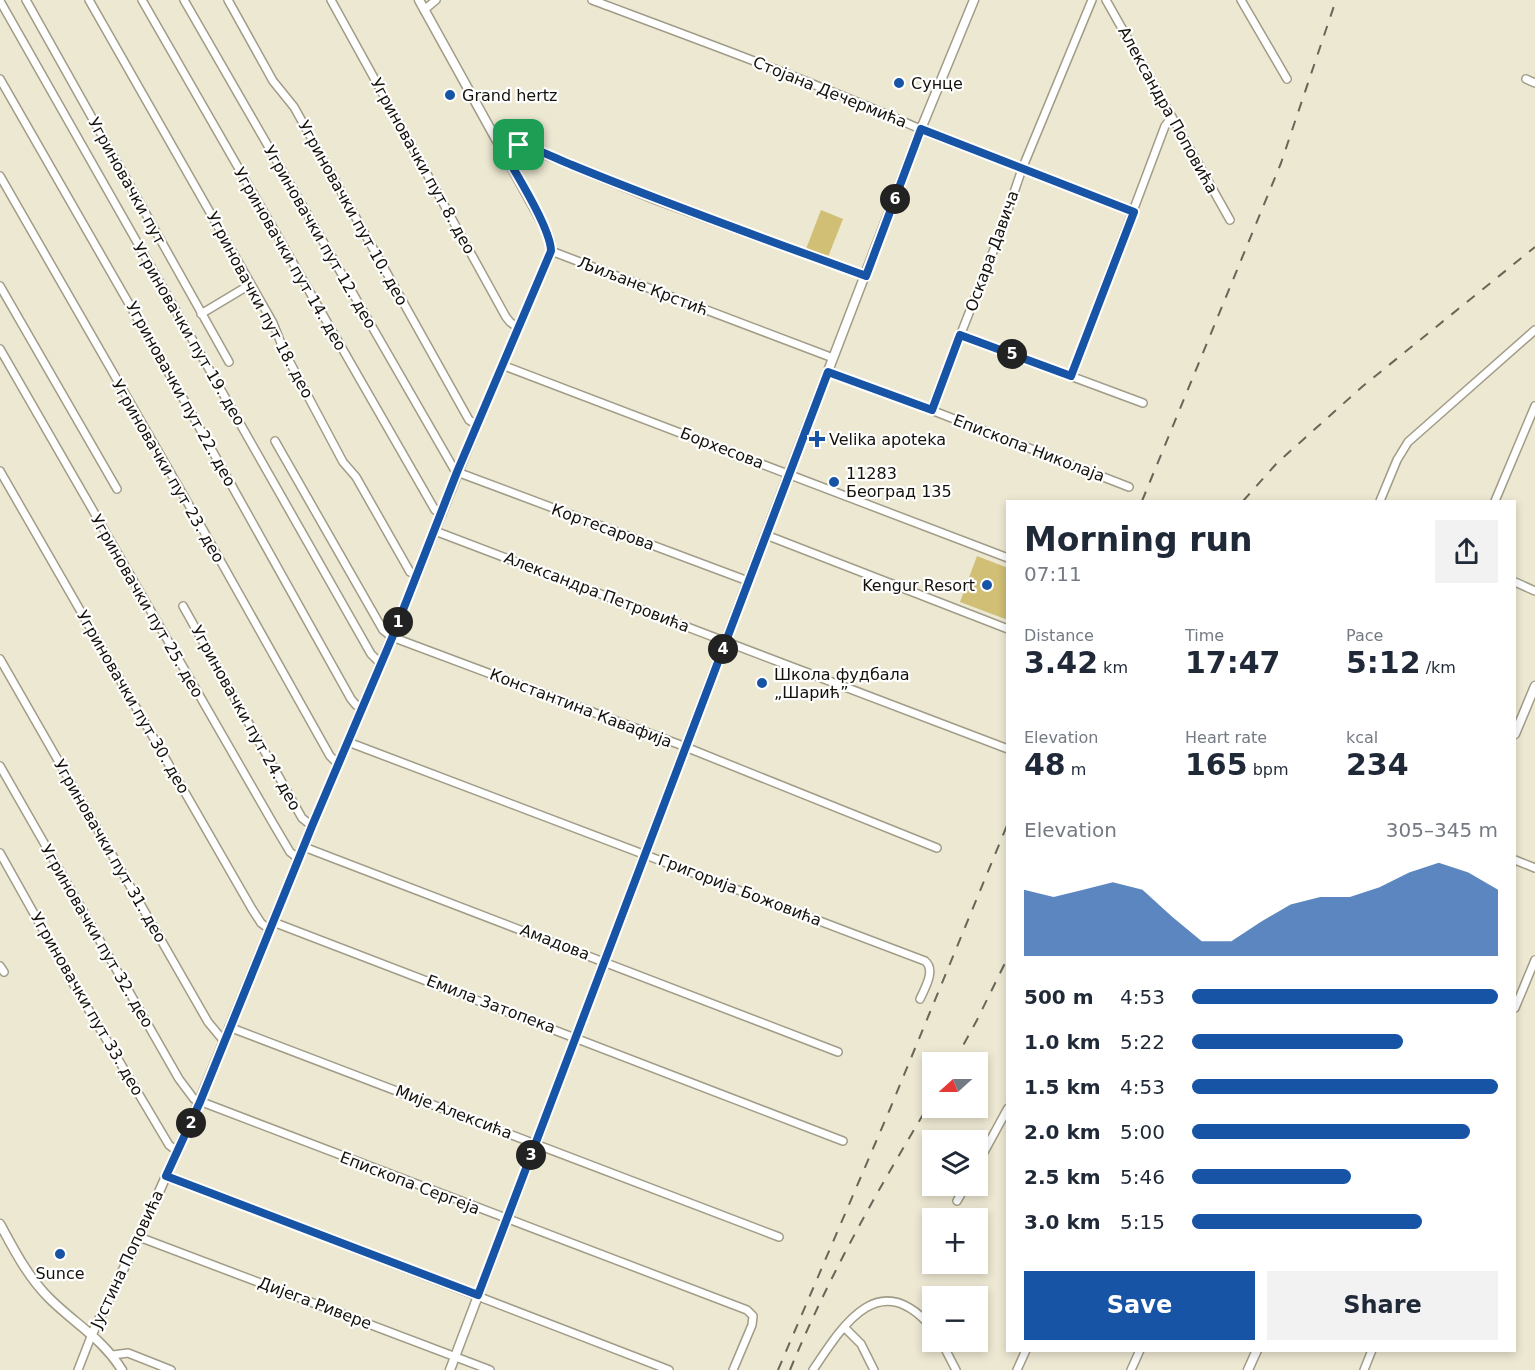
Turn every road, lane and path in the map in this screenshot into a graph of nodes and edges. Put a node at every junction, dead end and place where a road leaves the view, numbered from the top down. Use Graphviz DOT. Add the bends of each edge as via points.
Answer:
graph roads {
  1 [pos="26,0"];
  2 [pos="89,0"];
  3 [pos="142,0"];
  4 [pos="184,0"];
  5 [pos="228,0"];
  6 [pos="331,0"];
  7 [pos="419,0"];
  8 [pos="436,0"];
  9 [pos="592,0"];
  10 [pos="974,0"];
  11 [pos="1092,0"];
  12 [pos="1106,0"];
  13 [pos="1241,0"];
  14 [pos="0,1"];
  15 [pos="424,10"];
  16 [pos="0,79"];
  17 [pos="1287,79"];
  18 [pos="1526,79"];
  19 [pos="1535,83"];
  20 [pos="1172,117"];
  21 [pos="921,129"];
  22 [pos="499,144"];
  23 [pos="1022,169"];
  24 [pos="0,176"];
  25 [pos="1134,212"];
  26 [pos="1230,220"];
  27 [pos="551,251"];
  28 [pos="866,276"];
  29 [pos="251,284"];
  30 [pos="0,286"];
  31 [pos="201,314"];
  32 [pos="518,328"];
  33 [pos="1535,330"];
  34 [pos="960,335"];
  35 [pos="0,349"];
  36 [pos="833,358"];
  37 [pos="229,362"];
  38 [pos="502,365"];
  39 [pos="828,372"];
  40 [pos="1071,376"];
  41 [pos="1143,403"];
  42 [pos="1535,406"];
  43 [pos="932,410"];
  44 [pos="477,426"];
  45 [pos="275,441"];
  46 [pos="0,471"];
  47 [pos="457,472"];
  48 [pos="789,473"];
  49 [pos="1129,487"];
  50 [pos="117,489"];
  51 [pos="1380,500"];
  52 [pos="1495,500"];
  53 [pos="442,514"];
  54 [pos="435,531"];
  55 [pos="766,535"];
  56 [pos="1006,557"];
  57 [pos="417,575"];
  58 [pos="748,581"];
  59 [pos="1516,582"];
  60 [pos="1535,591"];
  61 [pos="183,606"];
  62 [pos="1006,628"];
  63 [pos="392,638"];
  64 [pos="726,641"];
  65 [pos="0,659"];
  66 [pos="381,664"];
  67 [pos="1535,686"];
  68 [pos="362,708"];
  69 [pos="1516,732"];
  70 [pos="348,742"];
  71 [pos="686,748"];
  72 [pos="1006,748"];
  73 [pos="338,764"];
  74 [pos="0,766"];
  75 [pos="312,826"];
  76 [pos="304,847"];
  77 [pos="937,848"];
  78 [pos="0,853"];
  79 [pos="644,853"];
  80 [pos="299,859"];
  81 [pos="1516,860"];
  82 [pos="1535,868"];
  83 [pos="271,926"];
  84 [pos="1535,960"];
  85 [pos="604,961"];
  86 [pos="920,999"];
  87 [pos="1516,1006"];
  88 [pos="229,1027"];
  89 [pos="576,1036"];
  90 [pos="224,1040"];
  91 [pos="838,1052"];
  92 [pos="200,1102"];
  93 [pos="1006,1112"];
  94 [pos="843,1141"];
  95 [pos="536,1143"];
  96 [pos="988,1145"];
  97 [pos="178,1152"];
  98 [pos="166,1176"];
  99 [pos="960,1196"];
  100 [pos="957,1201"];
  101 [pos="506,1219"];
  102 [pos="0,1224"];
  103 [pos="139,1236"];
  104 [pos="779,1237"];
  105 [pos="478,1295"];
  106 [pos="922,1319"];
  107 [pos="844,1327"];
  108 [pos="92,1334"];
  109 [pos="946,1352"];
  110 [pos="1025,1352"];
  111 [pos="1139,1352"];
  112 [pos="1256,1352"];
  113 [pos="1371,1352"];
  114 [pos="113,1356"];
  115 [pos="455,1356"];
  116 [pos="78,1370"];
  117 [pos="122,1370"];
  118 [pos="171,1370"];
  119 [pos="450,1370"];
  120 [pos="490,1370"];
  121 [pos="669,1370"];
  122 [pos="733,1370"];
  123 [pos="813,1370"];
  124 [pos="874,1370"];
  125 [pos="956,1370"];
  126 [pos="1017,1370"];
  127 [pos="1131,1370"];
  128 [pos="1248,1370"];
  129 [pos="1364,1370"];
  1 -- 31 [label="street, Угриновачки пут"];
  2 -- 29 [label="street, Угриновачки пут 18. део"];
  3 -- 53 [label="street, Угриновачки пут 14. део" via="435,510"];
  4 -- 47 [label="street, Угриновачки пут 12. део"];
  5 -- 44 [label="street, Угриновачки пут 10. део" via="273,81 294,107 469,420"];
  6 -- 32 [label="street, Угриновачки пут 8. део" via="506,317"];
  7 -- 15 [label="street"];
  8 -- 15 [label="street"];
  9 -- 21 [label="street, Стојана Дечермића"];
  10 -- 21 [label="street"];
  11 -- 23 [label="street, Оскара Давича"];
  12 -- 20 [label="street, Александра Поповића"];
  13 -- 17 [label="street"];
  14 -- 66 [label="street, Угриновачки пут 19. део" via="365,645"];
  15 -- 22 [label="street"];
  16 -- 68 [label="street, Угриновачки пут 22. део" via="353,703"];
  18 -- 19 [label="street"];
  20 -- 25 [label="street" via="1165,126"];
  20 -- 26 [label="street, Александра Поповића"];
  21 -- 23 [label="street, Стојана Дечермића"];
  21 -- 28 [label="street"];
  22 -- 27 [label="street" via="544,226"];
  22 -- 28 [label="street" via="509,142 531,149 656,200"];
  23 -- 25 [label="street, Стојана Дечермића"];
  23 -- 34 [label="street, Оскара Давича"];
  24 -- 73 [label="street, Угриновачки пут 23. део"];
  25 -- 40 [label="street"];
  27 -- 32 [label="street, Јустина Поповића"];
  27 -- 36 [label="street, Љиљане Крстић"];
  28 -- 36 [label="street"];
  29 -- 31 [label="street"];
  29 -- 57 [label="street, Угриновачки пут 18. део" via="340,456 410,572"];
  30 -- 50 [label="street"];
  31 -- 37 [label="street, Угриновачки пут"];
  32 -- 38 [label="street, Јустина Поповића"];
  33 -- 51 [label="street" via="1408,442"];
  34 -- 40 [label="street"];
  34 -- 43 [label="street, Оскара Давича"];
  35 -- 80 [label="street, Угриновачки пут 25. део" via="274,825 290,852"];
  36 -- 39 [label="street"];
  38 -- 44 [label="street, Јустина Поповића"];
  38 -- 48 [label="street, Борхесова"];
  39 -- 43 [label="street, Епископа Николаја"];
  39 -- 48 [label="street"];
  40 -- 41 [label="street"];
  42 -- 52 [label="street"];
  43 -- 49 [label="street, Епископа Николаја"];
  44 -- 47 [label="street, Јустина Поповића"];
  45 -- 63 [label="street" via="383,630"];
  46 -- 83 [label="street, Угриновачки пут 30. део" via="252,909 261,923"];
  47 -- 53 [label="street, Јустина Поповића"];
  47 -- 58 [label="street, Кортесарова"];
  48 -- 55 [label="street"];
  48 -- 56 [label="street, Борхесова"];
  53 -- 54 [label="street, Јустина Поповића"];
  54 -- 57 [label="street, Јустина Поповића"];
  54 -- 64 [label="street, Александра Петровића"];
  55 -- 58 [label="street"];
  55 -- 62 [label="street"];
  57 -- 63 [label="street, Јустина Поповића"];
  58 -- 64 [label="street"];
  59 -- 60 [label="street"];
  61 -- 75 [label="street, Угриновачки пут 24. део" via="302,818"];
  63 -- 66 [label="street, Јустина Поповића"];
  63 -- 71 [label="street, Константина Кавафија"];
  64 -- 71 [label="street"];
  64 -- 72 [label="street, Александра Петровића"];
  65 -- 90 [label="street, Угриновачки пут 31. део" via="208,1022"];
  66 -- 68 [label="street, Јустина Поповића"];
  67 -- 69 [label="street"];
  68 -- 70 [label="street, Јустина Поповића"];
  70 -- 73 [label="street, Јустина Поповића"];
  70 -- 79 [label="street, Григорија Божовића"];
  71 -- 77 [label="street, Константина Кавафија"];
  71 -- 79 [label="street"];
  73 -- 75 [label="street, Јустина Поповића"];
  74 -- 92 [label="street, Угриновачки пут 32. део" via="179,1079"];
  75 -- 76 [label="street, Јустина Поповића"];
  76 -- 80 [label="street, Јустина Поповића"];
  76 -- 85 [label="street, Амадова"];
  78 -- 97 [label="street, Угриновачки пут 33. део" via="169,1145"];
  79 -- 85 [label="street"];
  79 -- 86 [label="street, Григорија Божовића" via="925,961 930,970"];
  80 -- 83 [label="street, Јустина Поповића"];
  81 -- 82 [label="street"];
  83 -- 88 [label="street, Јустина Поповића"];
  83 -- 89 [label="street, Емила Затопека"];
  84 -- 87 [label="street"];
  85 -- 89 [label="street"];
  85 -- 91 [label="street, Амадова"];
  88 -- 90 [label="street, Јустина Поповића"];
  88 -- 95 [label="street, Мије Алексића"];
  89 -- 94 [label="street, Емила Затопека"];
  89 -- 95 [label="street"];
  90 -- 92 [label="street, Јустина Поповића"];
  92 -- 97 [label="street, Јустина Поповића"];
  92 -- 101 [label="street, Епископа Сергеја"];
  93 -- 96 [label="street"];
  95 -- 101 [label="street"];
  95 -- 104 [label="street, Мије Алексића"];
  97 -- 98 [label="street, Јустина Поповића"];
  98 -- 103 [label="street, Јустина Поповића"];
  98 -- 105 [label="street"];
  99 -- 100 [label="street"];
  101 -- 105 [label="street"];
  101 -- 122 [label="street, Епископа Сергеја" via="747,1310 753,1316 752,1325"];
  102 -- 108 [label="street" via="40,1289"];
  103 -- 108 [label="street, Јустина Поповића"];
  103 -- 115 [label="street, Дијега Ривере"];
  105 -- 115 [label="street"];
  105 -- 121 [label="street"];
  106 -- 107 [label="street" via="892,1300 864,1309"];
  107 -- 123 [label="street"];
  107 -- 124 [label="street" via="861,1344"];
  108 -- 114 [label="street"];
  108 -- 116 [label="street, Јустина Поповића"];
  109 -- 125 [label="street"];
  110 -- 126 [label="street"];
  111 -- 127 [label="street"];
  112 -- 128 [label="street"];
  113 -- 129 [label="street"];
  114 -- 117 [label="street"];
  114 -- 118 [label="street" via="128,1353"];
  115 -- 119 [label="street"];
  115 -- 120 [label="street, Дијега Ривере"];
}
